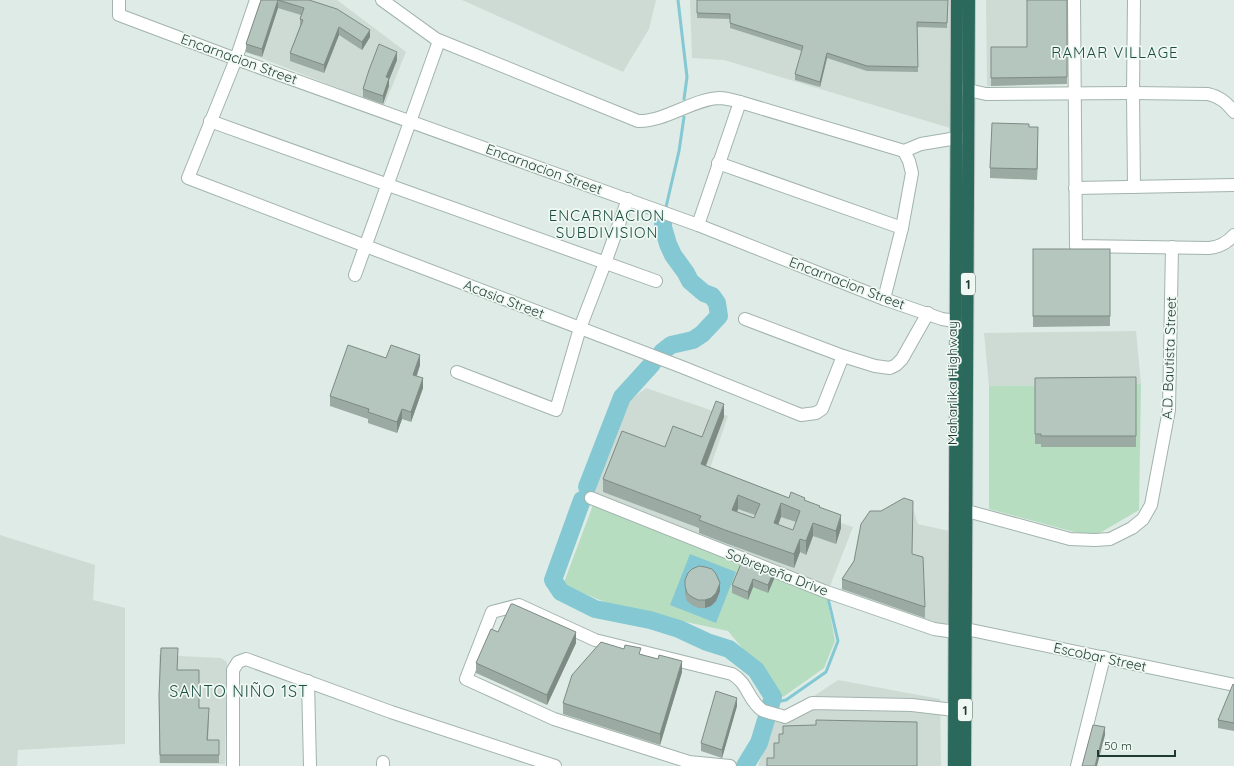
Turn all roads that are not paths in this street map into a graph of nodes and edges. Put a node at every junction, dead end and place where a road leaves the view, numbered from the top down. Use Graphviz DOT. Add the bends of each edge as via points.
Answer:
graph roads {
  1 [pos="119,0"];
  2 [pos="256,0"];
  3 [pos="382,0"];
  4 [pos="957,0"];
  5 [pos="969,0"];
  6 [pos="1074,0"];
  7 [pos="1134,0"];
  8 [pos="439,41"];
  9 [pos="236,59"];
  10 [pos="963,89"];
  11 [pos="1074,93"];
  12 [pos="1132,93"];
  13 [pos="740,102"];
  14 [pos="1234,112"];
  15 [pos="410,121"];
  16 [pos="210,122"];
  17 [pos="963,138"];
  18 [pos="904,151"];
  19 [pos="718,163"];
  20 [pos="387,185"];
  21 [pos="1234,185"];
  22 [pos="1134,187"];
  23 [pos="1075,188"];
  24 [pos="628,199"];
  25 [pos="698,225"];
  26 [pos="902,228"];
  27 [pos="1234,235"];
  28 [pos="365,246"];
  29 [pos="1172,248"];
  30 [pos="605,263"];
  31 [pos="354,275"];
  32 [pos="656,281"];
  33 [pos="884,299"];
  34 [pos="928,314"];
  35 [pos="745,319"];
  36 [pos="962,323"];
  37 [pos="580,328"];
  38 [pos="843,356"];
  39 [pos="457,372"];
  40 [pos="591,498"];
  41 [pos="967,511"];
  42 [pos="960,631"];
  43 [pos="1104,657"];
  44 [pos="308,681"];
  45 [pos="1234,685"];
  46 [pos="954,710"];
  47 [pos="233,766"];
  48 [pos="310,766"];
  49 [pos="555,766"];
  50 [pos="730,766"];
  51 [pos="954,766"];
  52 [pos="965,766"];
  53 [pos="1077,766"];
  1 -- 9 [label="street, Encarnacion Street" via="120,15"];
  2 -- 9 [label="street"];
  3 -- 8 [label="street"];
  4 -- 10 [label="highway, Maharlika Highway / 1"];
  5 -- 10 [label="highway, Maharlika Highway / 1"];
  6 -- 11 [label="street"];
  7 -- 12 [label="street"];
  8 -- 13 [label="street" via="638,121 649,120 707,100 719,98"];
  8 -- 15 [label="street"];
  9 -- 15 [label="street, Encarnacion Street"];
  9 -- 16 [label="street"];
  10 -- 11 [label="street" via="986,94"];
  10 -- 17 [label="highway, Maharlika Highway / 1"];
  11 -- 12 [label="street"];
  11 -- 23 [label="street"];
  12 -- 14 [label="street" via="1208,94 1224,100"];
  12 -- 22 [label="street"];
  13 -- 18 [label="street"];
  13 -- 19 [label="street"];
  15 -- 20 [label="street"];
  15 -- 24 [label="street, Encarnacion Street"];
  16 -- 20 [label="street"];
  16 -- 28 [label="street, Acasia Street" via="188,178"];
  17 -- 18 [label="street" via="920,144"];
  17 -- 36 [label="highway, Maharlika Highway / 1"];
  18 -- 26 [label="street" via="910,160 912,174"];
  19 -- 25 [label="street"];
  19 -- 26 [label="street"];
  20 -- 28 [label="street"];
  20 -- 30 [label="street"];
  21 -- 22 [label="street"];
  22 -- 23 [label="street"];
  23 -- 29 [label="street" via="1076,246"];
  24 -- 25 [label="street, Encarnacion Street"];
  24 -- 30 [label="street"];
  25 -- 33 [label="street, Encarnacion Street"];
  26 -- 33 [label="street"];
  27 -- 29 [label="street" via="1226,243 1215,248"];
  28 -- 31 [label="street"];
  28 -- 37 [label="street, Acasia Street"];
  29 -- 41 [label="street, A.D. Bautista Street" via="1169,410 1151,505 1143,519 1110,539 1070,539"];
  30 -- 32 [label="street"];
  30 -- 37 [label="street"];
  33 -- 34 [label="street, Encarnacion Street"];
  34 -- 36 [label="street, Encarnacion Street"];
  34 -- 38 [label="street" via="902,359 890,368"];
  35 -- 38 [label="street"];
  36 -- 41 [label="highway, Maharlika Highway / 1"];
  36 -- 42 [label="highway, Maharlika Highway / 1"];
  37 -- 38 [label="street, Acasia Street" via="801,415 816,413 822,409"];
  37 -- 39 [label="street" via="556,410"];
  40 -- 42 [label="street, Sobrepeña Drive" via="824,591 934,629"];
  41 -- 42 [label="highway, Maharlika Highway / 1"];
  42 -- 43 [label="street, Escobar Street"];
  42 -- 46 [label="highway, Maharlika Highway / 1"];
  42 -- 52 [label="highway, Maharlika Highway / 1"];
  43 -- 45 [label="street, Escobar Street"];
  43 -- 53 [label="street"];
  44 -- 47 [label="street" via="249,659 236,664 233,673"];
  44 -- 48 [label="street"];
  44 -- 49 [label="street" via="391,712"];
  46 -- 50 [label="street" via="912,705 812,703 785,717 769,712 752,702 741,681 732,674 595,640 519,605 492,612 466,679 554,719 689,762"];
  46 -- 51 [label="highway, Maharlika Highway / 1"];
}
